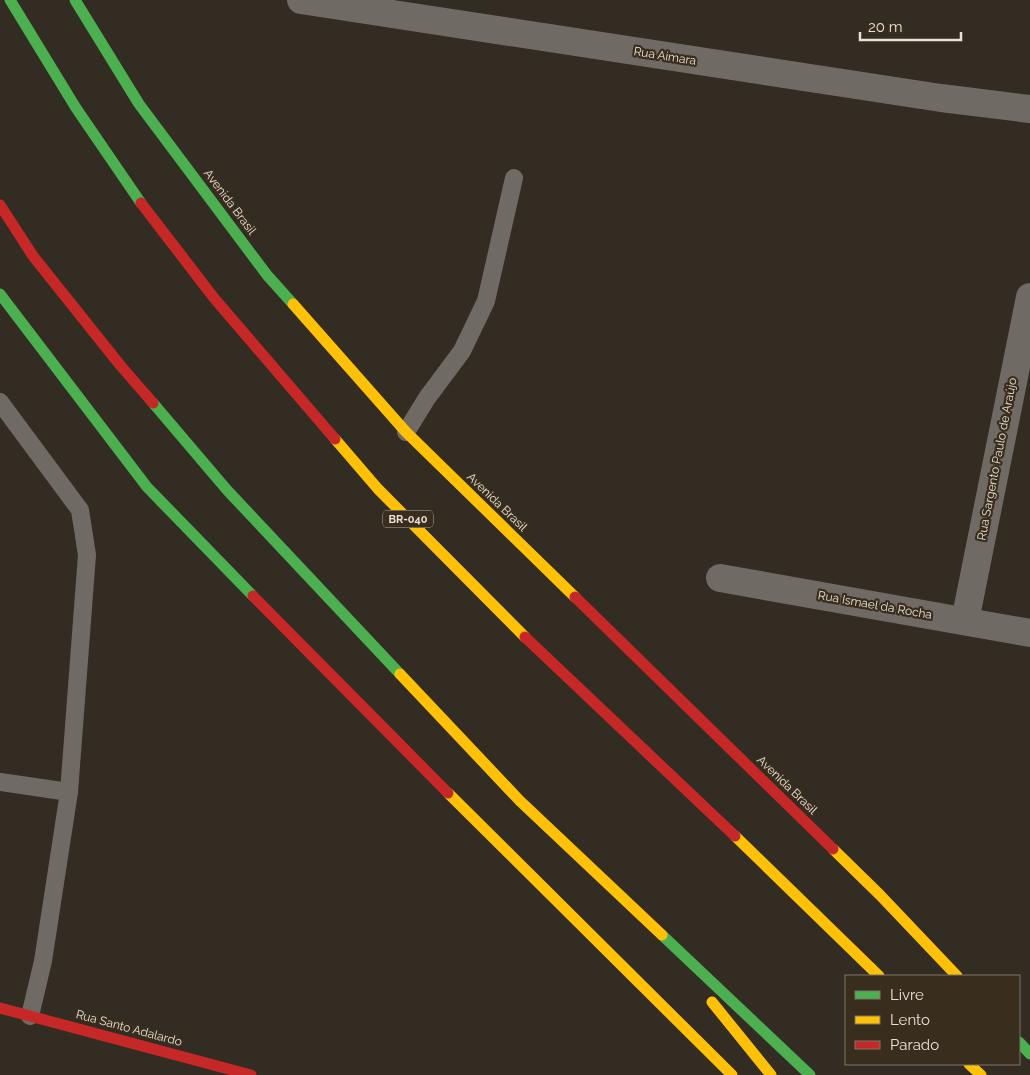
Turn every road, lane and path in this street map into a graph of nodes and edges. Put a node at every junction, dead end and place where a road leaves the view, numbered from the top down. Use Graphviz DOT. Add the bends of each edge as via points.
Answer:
graph roads {
  1 [pos="10,0"];
  2 [pos="75,0"];
  3 [pos="301,0"];
  4 [pos="1030,109"];
  5 [pos="514,178"];
  6 [pos="0,205"];
  7 [pos="1030,297"];
  8 [pos="1,298"];
  9 [pos="0,402"];
  10 [pos="406,432"];
  11 [pos="720,578"];
  12 [pos="965,621"];
  13 [pos="1030,633"];
  14 [pos="0,782"];
  15 [pos="69,792"];
  16 [pos="647,921"];
  17 [pos="878,975"];
  18 [pos="956,975"];
  19 [pos="0,1008"];
  20 [pos="30,1016"];
  21 [pos="1020,1043"];
  22 [pos="707,1050"];
  23 [pos="1030,1054"];
  24 [pos="970,1065"];
  25 [pos="251,1075"];
  26 [pos="712,1075"];
  27 [pos="732,1075"];
  28 [pos="771,1075"];
  29 [pos="810,1075"];
  30 [pos="981,1075"];
  1 -- 17 [label="highway, BR-040" via="76,108 145,209 214,298 378,489 552,664"];
  2 -- 10 [label="highway, Avenida Brasil" via="139,104 267,274"];
  3 -- 4 [label="street, Rua Aimara"];
  5 -- 10 [label="lane" via="486,300 462,351"];
  6 -- 16 [label="highway" via="33,256 120,366 227,490 520,801"];
  7 -- 12 [label="street, Rua Sargento Paulo de Araújo"];
  8 -- 22 [label="highway" via="147,487 370,716"];
  9 -- 15 [label="lane" via="80,510 87,555"];
  10 -- 18 [label="highway, Avenida Brasil" via="880,895"];
  11 -- 12 [label="street, Rua Ismael da Rocha"];
  12 -- 13 [label="street, Rua Ismael da Rocha"];
  14 -- 15 [label="lane"];
  15 -- 20 [label="lane" via="43,961"];
  16 -- 28 [label="highway"];
  16 -- 29 [label="highway"];
  19 -- 20 [label="highway, Rua Santo Adalardo"];
  20 -- 25 [label="highway, Rua Santo Adalardo"];
  21 -- 23 [label="highway"];
  22 -- 26 [label="highway"];
  22 -- 27 [label="highway"];
  24 -- 30 [label="highway"];
}
